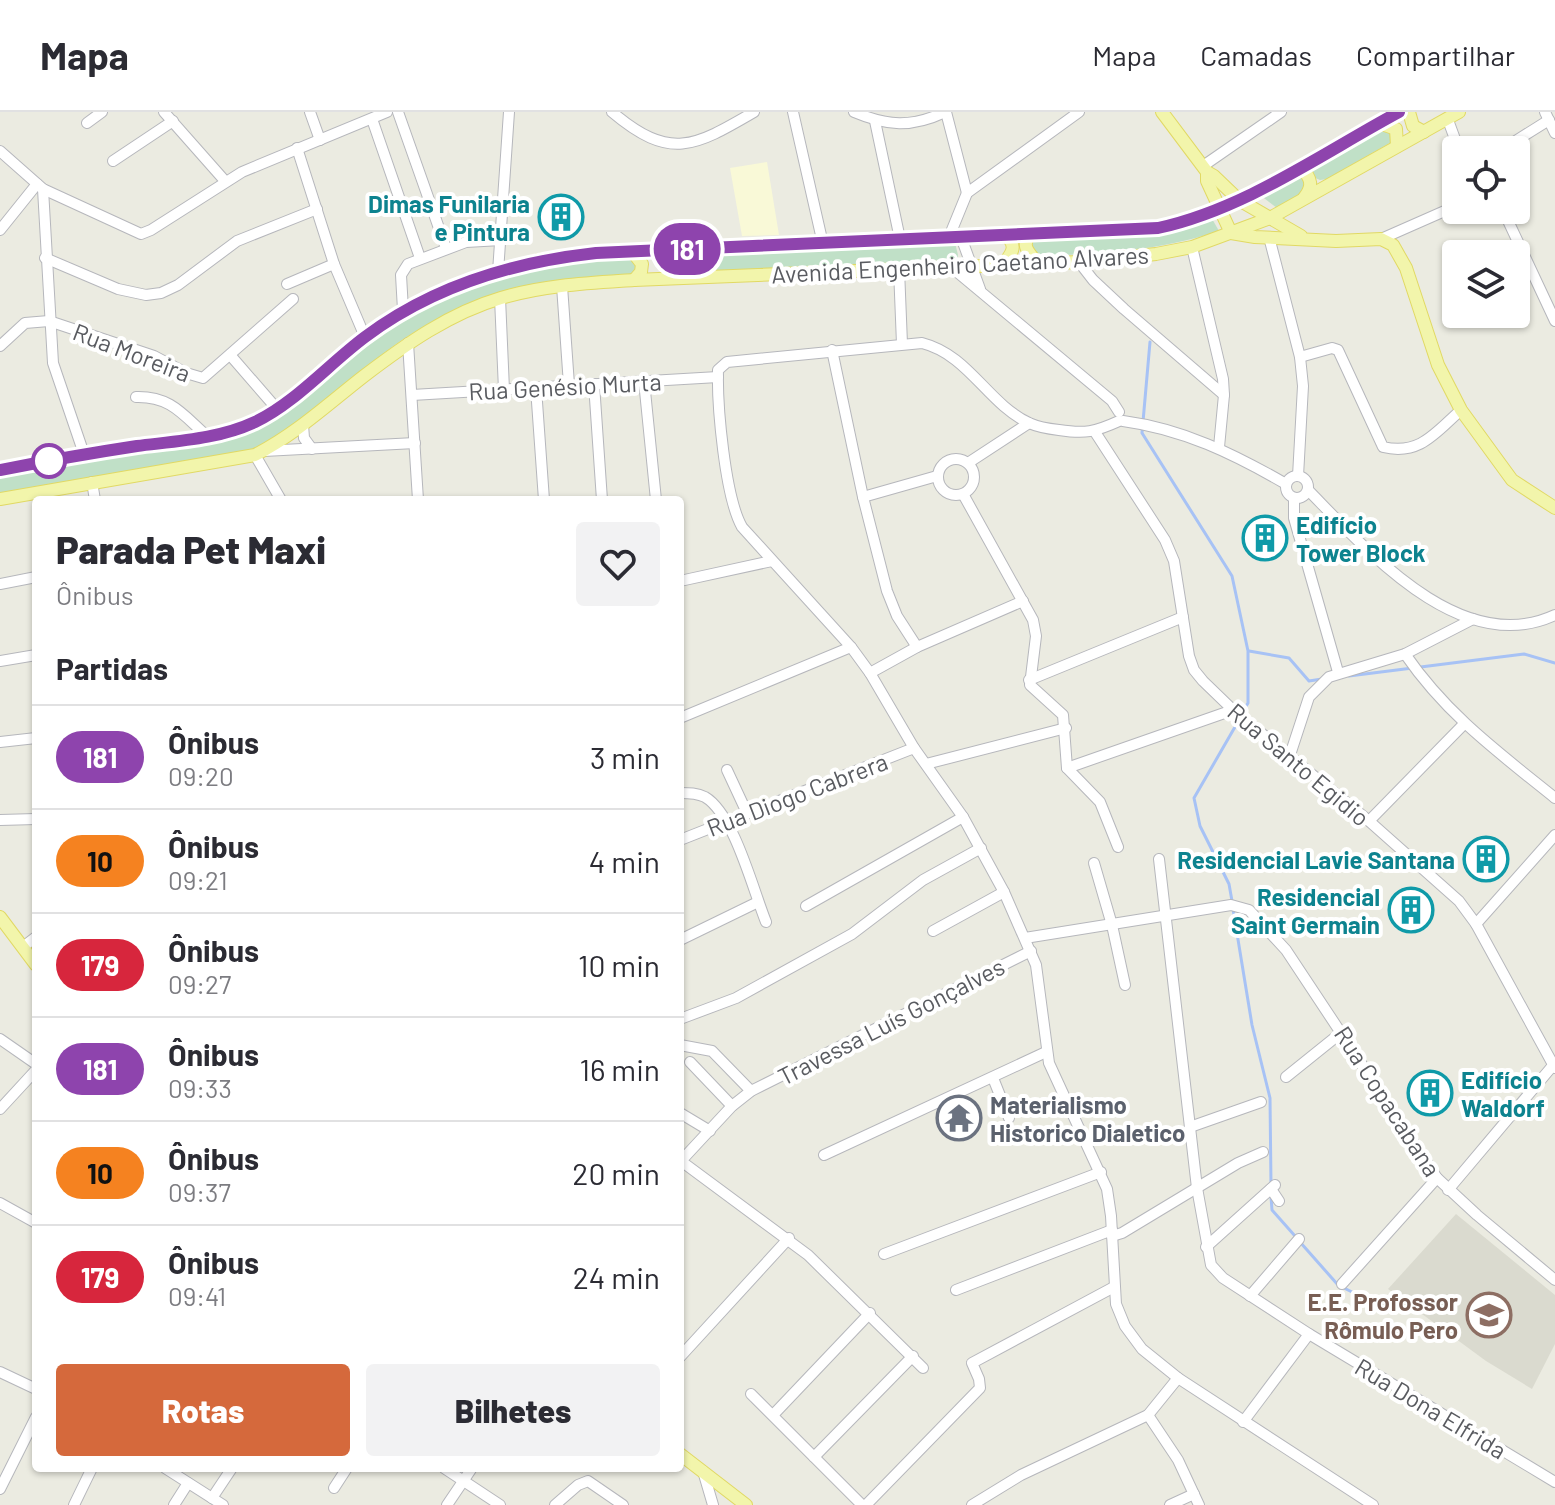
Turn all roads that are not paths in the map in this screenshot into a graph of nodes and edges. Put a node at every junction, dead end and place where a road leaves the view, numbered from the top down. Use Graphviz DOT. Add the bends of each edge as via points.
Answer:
graph roads {
  1 [pos="102,112"];
  2 [pos="164,112"];
  3 [pos="310,112"];
  4 [pos="387,112"];
  5 [pos="398,112"];
  6 [pos="509,112"];
  7 [pos="612,112"];
  8 [pos="754,112"];
  9 [pos="793,112"];
  10 [pos="854,112"];
  11 [pos="946,112"];
  12 [pos="1079,112"];
  13 [pos="1162,112"];
  14 [pos="1281,112"];
  15 [pos="1399,112"];
  16 [pos="1409,112"];
  17 [pos="1459,112"];
  18 [pos="1547,116"];
  19 [pos="372,119"];
  20 [pos="1448,120"];
  21 [pos="173,121"];
  22 [pos="875,121"];
  23 [pos="87,123"];
  24 [pos="1379,123"];
  25 [pos="1424,132"];
  26 [pos="1555,133"];
  27 [pos="1454,136"];
  28 [pos="1522,136"];
  29 [pos="320,140"];
  30 [pos="1397,146"];
  31 [pos="297,148"];
  32 [pos="0,151"];
  33 [pos="113,161"];
  34 [pos="1205,169"];
  35 [pos="1294,170"];
  36 [pos="225,181"];
  37 [pos="40,186"];
  38 [pos="967,193"];
  39 [pos="1304,198"];
  40 [pos="1239,200"];
  41 [pos="1220,208"];
  42 [pos="317,209"];
  43 [pos="1442,212"];
  44 [pos="1270,218"];
  45 [pos="1510,224"];
  46 [pos="0,230"];
  47 [pos="1231,233"];
  48 [pos="1030,234"];
  49 [pos="1005,235"];
  50 [pos="955,237"];
  51 [pos="1269,237"];
  52 [pos="1304,237"];
  53 [pos="900,239"];
  54 [pos="1381,239"];
  55 [pos="501,240"];
  56 [pos="823,244"];
  57 [pos="1192,247"];
  58 [pos="446,248"];
  59 [pos="666,250"];
  60 [pos="632,251"];
  61 [pos="45,258"];
  62 [pos="420,258"];
  63 [pos="1079,262"];
  64 [pos="1037,263"];
  65 [pos="334,264"];
  66 [pos="1003,265"];
  67 [pos="972,266"];
  68 [pos="951,267"];
  69 [pos="659,269"];
  70 [pos="899,269"];
  71 [pos="498,272"];
  72 [pos="634,280"];
  73 [pos="287,284"];
  74 [pos="562,286"];
  75 [pos="981,290"];
  76 [pos="500,298"];
  77 [pos="293,299"];
  78 [pos="403,310"];
  79 [pos="49,321"];
  80 [pos="1555,321"];
  81 [pos="365,337"];
  82 [pos="408,343"];
  83 [pos="902,344"];
  84 [pos="0,346"];
  85 [pos="832,350"];
  86 [pos="231,356"];
  87 [pos="1300,357"];
  88 [pos="718,377"];
  89 [pos="644,381"];
  90 [pos="594,384"];
  91 [pos="569,385"];
  92 [pos="536,388"];
  93 [pos="504,390"];
  94 [pos="412,395"];
  95 [pos="1224,395"];
  96 [pos="136,397"];
  97 [pos="277,409"];
  98 [pos="1461,410"];
  99 [pos="1120,417"];
  100 [pos="1029,423"];
  101 [pos="303,425"];
  102 [pos="1095,432"];
  103 [pos="207,436"];
  104 [pos="415,443"];
  105 [pos="1219,447"];
  106 [pos="312,449"];
  107 [pos="259,453"];
  108 [pos="84,454"];
  109 [pos="968,463"];
  110 [pos="0,470"];
  111 [pos="937,476"];
  112 [pos="1298,476"];
  113 [pos="92,482"];
  114 [pos="1286,484"];
  115 [pos="1308,490"];
  116 [pos="963,494"];
  117 [pos="94,496"];
  118 [pos="279,496"];
  119 [pos="418,496"];
  120 [pos="544,496"];
  121 [pos="602,496"];
  122 [pos="656,496"];
  123 [pos="863,497"];
  124 [pos="1294,498"];
  125 [pos="0,499"];
  126 [pos="1555,508"];
  127 [pos="772,561"];
  128 [pos="32,578"];
  129 [pos="684,580"];
  130 [pos="0,584"];
  131 [pos="1023,601"];
  132 [pos="1555,615"];
  133 [pos="1183,617"];
  134 [pos="1473,619"];
  135 [pos="851,647"];
  136 [pos="917,647"];
  137 [pos="1405,654"];
  138 [pos="32,656"];
  139 [pos="0,661"];
  140 [pos="1338,672"];
  141 [pos="870,673"];
  142 [pos="1029,680"];
  143 [pos="1233,710"];
  144 [pos="684,716"];
  145 [pos="1464,724"];
  146 [pos="1066,728"];
  147 [pos="32,738"];
  148 [pos="0,742"];
  149 [pos="914,748"];
  150 [pos="1290,755"];
  151 [pos="926,764"];
  152 [pos="1067,768"];
  153 [pos="727,770"];
  154 [pos="684,793"];
  155 [pos="1555,798"];
  156 [pos="747,813"];
  157 [pos="963,817"];
  158 [pos="32,819"];
  159 [pos="0,820"];
  160 [pos="1369,821"];
  161 [pos="726,822"];
  162 [pos="1555,835"];
  163 [pos="684,838"];
  164 [pos="1118,847"];
  165 [pos="981,848"];
  166 [pos="1159,859"];
  167 [pos="1094,863"];
  168 [pos="1004,892"];
  169 [pos="758,902"];
  170 [pos="806,906"];
  171 [pos="1164,916"];
  172 [pos="0,917"];
  173 [pos="766,922"];
  174 [pos="1476,924"];
  175 [pos="1112,925"];
  176 [pos="933,931"];
  177 [pos="684,938"];
  178 [pos="1025,938"];
  179 [pos="32,940"];
  180 [pos="23,947"];
  181 [pos="1031,951"];
  182 [pos="32,959"];
  183 [pos="1125,985"];
  184 [pos="684,1018"];
  185 [pos="1342,1032"];
  186 [pos="0,1039"];
  187 [pos="684,1046"];
  188 [pos="1046,1052"];
  189 [pos="32,1061"];
  190 [pos="690,1062"];
  191 [pos="1554,1065"];
  192 [pos="32,1074"];
  193 [pos="1286,1077"];
  194 [pos="993,1078"];
  195 [pos="751,1091"];
  196 [pos="1261,1102"];
  197 [pos="732,1106"];
  198 [pos="0,1109"];
  199 [pos="684,1115"];
  200 [pos="1009,1118"];
  201 [pos="1190,1127"];
  202 [pos="710,1131"];
  203 [pos="1263,1152"];
  204 [pos="824,1155"];
  205 [pos="684,1158"];
  206 [pos="684,1165"];
  207 [pos="1101,1172"];
  208 [pos="1437,1178"];
  209 [pos="1197,1188"];
  210 [pos="1448,1190"];
  211 [pos="1279,1201"];
  212 [pos="0,1203"];
  213 [pos="32,1221"];
  214 [pos="1112,1233"];
  215 [pos="789,1238"];
  216 [pos="1299,1239"];
  217 [pos="1206,1247"];
  218 [pos="884,1254"];
  219 [pos="1555,1280"];
  220 [pos="1342,1284"];
  221 [pos="1114,1287"];
  222 [pos="956,1290"];
  223 [pos="1250,1296"];
  224 [pos="870,1313"];
  225 [pos="1309,1334"];
  226 [pos="684,1353"];
  227 [pos="913,1356"];
  228 [pos="923,1368"];
  229 [pos="0,1372"];
  230 [pos="1178,1378"];
  231 [pos="32,1387"];
  232 [pos="751,1394"];
  233 [pos="773,1415"];
  234 [pos="1148,1415"];
  235 [pos="1243,1422"];
  236 [pos="32,1424"];
  237 [pos="684,1457"];
  238 [pos="814,1457"];
  239 [pos="4,1470"];
  240 [pos="703,1471"];
  241 [pos="90,1472"];
  242 [pos="171,1472"];
  243 [pos="229,1472"];
  244 [pos="344,1472"];
  245 [pos="450,1472"];
  246 [pos="470,1472"];
  247 [pos="464,1481"];
  248 [pos="1555,1482"];
  249 [pos="188,1483"];
  250 [pos="334,1488"];
  251 [pos="0,1489"];
  252 [pos="729,1491"];
  253 [pos="212,1498"];
  254 [pos="1196,1500"];
  255 [pos="74,1505"];
  256 [pos="174,1505"];
  257 [pos="223,1505"];
  258 [pos="447,1505"];
  259 [pos="500,1505"];
  260 [pos="555,1505"];
  261 [pos="623,1505"];
  262 [pos="716,1505"];
  263 [pos="746,1505"];
  264 [pos="864,1505"];
  265 [pos="972,1505"];
  266 [pos="1170,1505"];
  267 [pos="1373,1505"];
  1 -- 23 [label="street"];
  2 -- 21 [label="street"];
  3 -- 29 [label="street"];
  4 -- 19 [label="street"];
  5 -- 58 [label="street"];
  6 -- 55 [label="street"];
  7 -- 8 [label="street" via="650,139 678,143 709,138"];
  9 -- 56 [label="street"];
  10 -- 22 [label="street"];
  11 -- 22 [label="street" via="917,122"];
  11 -- 38 [label="street"];
  12 -- 38 [label="street"];
  13 -- 34 [label="main road"];
  14 -- 34 [label="street"];
  15 -- 24 [label="main road, Avenida Engenheiro Caetano Alvares"];
  16 -- 25 [label="main road" via="1413,126"];
  17 -- 20 [label="main road, Avenida Engenheiro Caetano Alvares"];
  18 -- 26 [label="street"];
  18 -- 28 [label="street"];
  19 -- 29 [label="street"];
  19 -- 62 [label="street"];
  20 -- 25 [label="main road, Avenida Engenheiro Caetano Alvares"];
  20 -- 27 [label="street"];
  21 -- 33 [label="street"];
  21 -- 36 [label="street"];
  22 -- 53 [label="street"];
  24 -- 30 [label="main road" via="1396,129"];
  24 -- 35 [label="main road, Avenida Engenheiro Caetano Alvares"];
  25 -- 30 [label="main road, Avenida Engenheiro Caetano Alvares"];
  29 -- 31 [label="street"];
  30 -- 39 [label="main road, Avenida Engenheiro Caetano Alvares"];
  31 -- 36 [label="street"];
  31 -- 42 [label="street"];
  32 -- 37 [label="street"];
  34 -- 40 [label="main road"];
  34 -- 41 [label="main road"];
  35 -- 39 [label="main road" via="1305,172 1311,181"];
  35 -- 40 [label="main road, Avenida Engenheiro Caetano Alvares"];
  36 -- 37 [label="street" via="141,234"];
  37 -- 46 [label="street"];
  37 -- 61 [label="street"];
  38 -- 50 [label="street"];
  39 -- 44 [label="main road, Avenida Engenheiro Caetano Alvares"];
  40 -- 41 [label="main road, Avenida Engenheiro Caetano Alvares"];
  40 -- 44 [label="main road"];
  41 -- 47 [label="main road"];
  41 -- 48 [label="main road, Avenida Engenheiro Caetano Alvares" via="1158,228"];
  42 -- 61 [label="street" via="237,241 161,293 118,289"];
  42 -- 65 [label="street"];
  43 -- 54 [label="street"];
  44 -- 47 [label="main road, Avenida Engenheiro Caetano Alvares"];
  44 -- 52 [label="main road"];
  45 -- 80 [label="street"];
  47 -- 51 [label="main road"];
  47 -- 57 [label="main road, Avenida Engenheiro Caetano Alvares"];
  48 -- 49 [label="main road, Avenida Engenheiro Caetano Alvares"];
  48 -- 64 [label="main road" via="1026,249"];
  49 -- 50 [label="main road, Avenida Engenheiro Caetano Alvares"];
  49 -- 66 [label="main road" via="1014,248"];
  50 -- 53 [label="main road, Avenida Engenheiro Caetano Alvares"];
  50 -- 67 [label="street"];
  51 -- 52 [label="main road"];
  51 -- 87 [label="street"];
  52 -- 54 [label="main road"];
  53 -- 56 [label="main road, Avenida Engenheiro Caetano Alvares"];
  54 -- 98 [label="main road" via="1399,252 1438,365"];
  55 -- 58 [label="street" via="473,240"];
  55 -- 71 [label="street"];
  56 -- 59 [label="main road, Avenida Engenheiro Caetano Alvares"];
  57 -- 63 [label="main road, Avenida Engenheiro Caetano Alvares"];
  57 -- 95 [label="street"];
  58 -- 62 [label="street"];
  59 -- 60 [label="main road, Avenida Engenheiro Caetano Alvares"];
  59 -- 69 [label="main road"];
  60 -- 71 [label="main road, Avenida Engenheiro Caetano Alvares" via="552,258"];
  60 -- 72 [label="main road" via="642,264"];
  61 -- 79 [label="street"];
  62 -- 78 [label="street" via="401,272"];
  63 -- 64 [label="main road, Avenida Engenheiro Caetano Alvares"];
  63 -- 95 [label="street" via="1103,290"];
  64 -- 66 [label="main road, Avenida Engenheiro Caetano Alvares"];
  65 -- 73 [label="street"];
  65 -- 81 [label="street"];
  66 -- 67 [label="main road, Avenida Engenheiro Caetano Alvares"];
  67 -- 68 [label="main road, Avenida Engenheiro Caetano Alvares"];
  67 -- 75 [label="street"];
  68 -- 70 [label="main road, Avenida Engenheiro Caetano Alvares"];
  68 -- 75 [label="street"];
  69 -- 70 [label="main road, Avenida Engenheiro Caetano Alvares"];
  69 -- 72 [label="main road, Avenida Engenheiro Caetano Alvares"];
  70 -- 83 [label="street"];
  71 -- 78 [label="main road, Avenida Engenheiro Caetano Alvares"];
  72 -- 74 [label="main road, Avenida Engenheiro Caetano Alvares"];
  74 -- 76 [label="main road, Avenida Engenheiro Caetano Alvares"];
  74 -- 91 [label="street"];
  75 -- 99 [label="street" via="1112,401"];
  76 -- 82 [label="main road, Avenida Engenheiro Caetano Alvares"];
  76 -- 93 [label="street"];
  77 -- 86 [label="street, Rua Moreira"];
  78 -- 81 [label="main road, Avenida Engenheiro Caetano Alvares"];
  79 -- 84 [label="street, Rua Moreira" via="25,323"];
  79 -- 86 [label="street, Rua Moreira" via="154,356 199,378"];
  79 -- 108 [label="street" via="53,363"];
  81 -- 97 [label="main road, Avenida Engenheiro Caetano Alvares"];
  82 -- 94 [label="street"];
  82 -- 101 [label="main road, Avenida Engenheiro Caetano Alvares"];
  83 -- 85 [label="street"];
  83 -- 100 [label="street" via="943,349"];
  85 -- 88 [label="street" via="727,362"];
  85 -- 123 [label="street"];
  86 -- 97 [label="street"];
  87 -- 98 [label="street" via="1338,350 1383,447 1420,446"];
  87 -- 112 [label="street"];
  88 -- 89 [label="street, Rua Genésio Murta"];
  88 -- 127 [label="street" via="732,505 742,527"];
  89 -- 90 [label="street, Rua Genésio Murta"];
  89 -- 122 [label="street"];
  90 -- 91 [label="street, Rua Genésio Murta"];
  90 -- 121 [label="street"];
  91 -- 92 [label="street, Rua Genésio Murta"];
  92 -- 93 [label="street, Rua Genésio Murta"];
  92 -- 120 [label="street"];
  93 -- 94 [label="street, Rua Genésio Murta"];
  94 -- 104 [label="street"];
  95 -- 105 [label="street"];
  96 -- 103 [label="street" via="168,402"];
  97 -- 103 [label="main road, Avenida Engenheiro Caetano Alvares" via="244,427"];
  98 -- 126 [label="main road" via="1512,480"];
  99 -- 102 [label="street"];
  99 -- 105 [label="street"];
  100 -- 102 [label="street"];
  100 -- 109 [label="street"];
  101 -- 106 [label="street"];
  101 -- 107 [label="main road, Avenida Engenheiro Caetano Alvares"];
  102 -- 133 [label="street, Rua Santo Egidio" via="1165,540"];
  103 -- 108 [label="main road, Avenida Engenheiro Caetano Alvares"];
  104 -- 106 [label="street"];
  104 -- 119 [label="street"];
  105 -- 114 [label="street"];
  106 -- 107 [label="street"];
  107 -- 113 [label="main road, Avenida Engenheiro Caetano Alvares"];
  107 -- 118 [label="street"];
  108 -- 110 [label="main road, Avenida Engenheiro Caetano Alvares"];
  109 -- 111 [label="street" via="948,460"];
  109 -- 116 [label="street" via="974,480"];
  111 -- 116 [label="street" via="948,494"];
  111 -- 123 [label="street"];
  112 -- 114 [label="street"];
  112 -- 115 [label="street"];
  113 -- 117 [label="street"];
  113 -- 125 [label="main road, Avenida Engenheiro Caetano Alvares"];
  114 -- 124 [label="street"];
  115 -- 124 [label="street"];
  115 -- 134 [label="street" via="1396,576"];
  116 -- 131 [label="street"];
  123 -- 136 [label="street" via="891,604"];
  124 -- 140 [label="street" via="1294,518"];
  127 -- 129 [label="street"];
  127 -- 135 [label="street"];
  128 -- 130 [label="street"];
  131 -- 136 [label="street"];
  131 -- 142 [label="street" via="1036,636"];
  132 -- 134 [label="street" via="1515,624"];
  133 -- 142 [label="street"];
  133 -- 143 [label="street, Rua Santo Egidio" via="1194,670"];
  134 -- 137 [label="street"];
  135 -- 141 [label="street"];
  135 -- 144 [label="street"];
  136 -- 141 [label="street"];
  137 -- 140 [label="street"];
  137 -- 145 [label="street"];
  138 -- 139 [label="street"];
  140 -- 150 [label="street" via="1309,697"];
  141 -- 149 [label="street"];
  142 -- 146 [label="street" via="1059,708"];
  143 -- 150 [label="street, Rua Santo Egidio"];
  143 -- 152 [label="street"];
  145 -- 155 [label="street"];
  145 -- 160 [label="street"];
  146 -- 151 [label="street"];
  146 -- 152 [label="street"];
  147 -- 148 [label="street"];
  149 -- 151 [label="street"];
  149 -- 156 [label="street, Rua Diogo Cabrera"];
  150 -- 160 [label="street, Rua Santo Egidio"];
  151 -- 157 [label="street"];
  152 -- 164 [label="street" via="1100,802"];
  153 -- 156 [label="street"];
  154 -- 161 [label="street" via="707,798"];
  156 -- 161 [label="street, Rua Diogo Cabrera"];
  157 -- 165 [label="street"];
  157 -- 170 [label="street"];
  158 -- 159 [label="street"];
  160 -- 174 [label="street, Rua Santo Egidio" via="1459,901"];
  161 -- 163 [label="street, Rua Diogo Cabrera"];
  161 -- 169 [label="street"];
  162 -- 174 [label="street"];
  165 -- 168 [label="street"];
  165 -- 184 [label="street" via="923,880 852,934 736,998"];
  166 -- 171 [label="street, Rua Dona Elfrida"];
  167 -- 175 [label="street"];
  168 -- 176 [label="street"];
  168 -- 178 [label="street"];
  169 -- 173 [label="street"];
  169 -- 177 [label="street"];
  171 -- 175 [label="street"];
  171 -- 185 [label="street, Rua Copacabana" via="1240,906 1249,910 1286,950"];
  171 -- 201 [label="street, Rua Dona Elfrida"];
  172 -- 180 [label="main road"];
  174 -- 191 [label="street, Rua Santo Egidio"];
  175 -- 178 [label="street"];
  175 -- 183 [label="street"];
  178 -- 181 [label="street"];
  179 -- 180 [label="street"];
  180 -- 182 [label="main road"];
  181 -- 188 [label="street"];
  181 -- 195 [label="street, Travessa Luís Gonçalves"];
  185 -- 193 [label="street"];
  185 -- 208 [label="street, Rua Copacabana"];
  186 -- 189 [label="street"];
  187 -- 195 [label="street" via="712,1051"];
  188 -- 194 [label="street"];
  188 -- 207 [label="street"];
  190 -- 197 [label="street"];
  191 -- 210 [label="street"];
  192 -- 198 [label="street"];
  194 -- 200 [label="street"];
  194 -- 204 [label="street"];
  195 -- 197 [label="street, Travessa Luís Gonçalves"];
  196 -- 201 [label="street"];
  197 -- 202 [label="street, Travessa Luís Gonçalves"];
  199 -- 202 [label="street"];
  201 -- 209 [label="street, Rua Dona Elfrida"];
  202 -- 205 [label="street, Travessa Luís Gonçalves"];
  203 -- 209 [label="street"];
  206 -- 215 [label="street"];
  207 -- 214 [label="street"];
  207 -- 218 [label="street"];
  208 -- 210 [label="street, Rua Copacabana"];
  208 -- 220 [label="street"];
  209 -- 214 [label="street" via="1122,1233"];
  209 -- 217 [label="street, Rua Dona Elfrida"];
  210 -- 219 [label="street, Rua Copacabana"];
  211 -- 217 [label="street" via="1273,1187"];
  212 -- 213 [label="street"];
  214 -- 221 [label="street"];
  214 -- 222 [label="street"];
  215 -- 224 [label="street"];
  215 -- 226 [label="street"];
  216 -- 223 [label="street"];
  217 -- 223 [label="street, Rua Dona Elfrida" via="1216,1273"];
  221 -- 230 [label="street" via="1119,1313 1133,1337"];
  221 -- 264 [label="street" via="972,1363 980,1388"];
  223 -- 225 [label="street, Rua Dona Elfrida"];
  224 -- 227 [label="street"];
  224 -- 233 [label="street"];
  225 -- 235 [label="street"];
  225 -- 248 [label="street, Rua Dona Elfrida"];
  227 -- 228 [label="street"];
  227 -- 238 [label="street"];
  229 -- 231 [label="street"];
  230 -- 234 [label="street"];
  230 -- 235 [label="street"];
  232 -- 233 [label="street"];
  233 -- 238 [label="street"];
  234 -- 254 [label="street"];
  234 -- 265 [label="street" via="1021,1475"];
  235 -- 267 [label="street"];
  236 -- 239 [label="street"];
  237 -- 240 [label="main road"];
  238 -- 264 [label="street"];
  239 -- 251 [label="street"];
  240 -- 252 [label="main road"];
  240 -- 262 [label="street"];
  241 -- 255 [label="street"];
  242 -- 249 [label="street"];
  243 -- 253 [label="street"];
  244 -- 250 [label="street"];
  245 -- 247 [label="street"];
  246 -- 247 [label="street"];
  247 -- 258 [label="street"];
  247 -- 259 [label="street"];
  249 -- 253 [label="street"];
  249 -- 256 [label="street"];
  252 -- 262 [label="street"];
  252 -- 263 [label="main road"];
  253 -- 257 [label="street"];
  254 -- 266 [label="street"];
  260 -- 261 [label="street" via="588,1481"];
}
